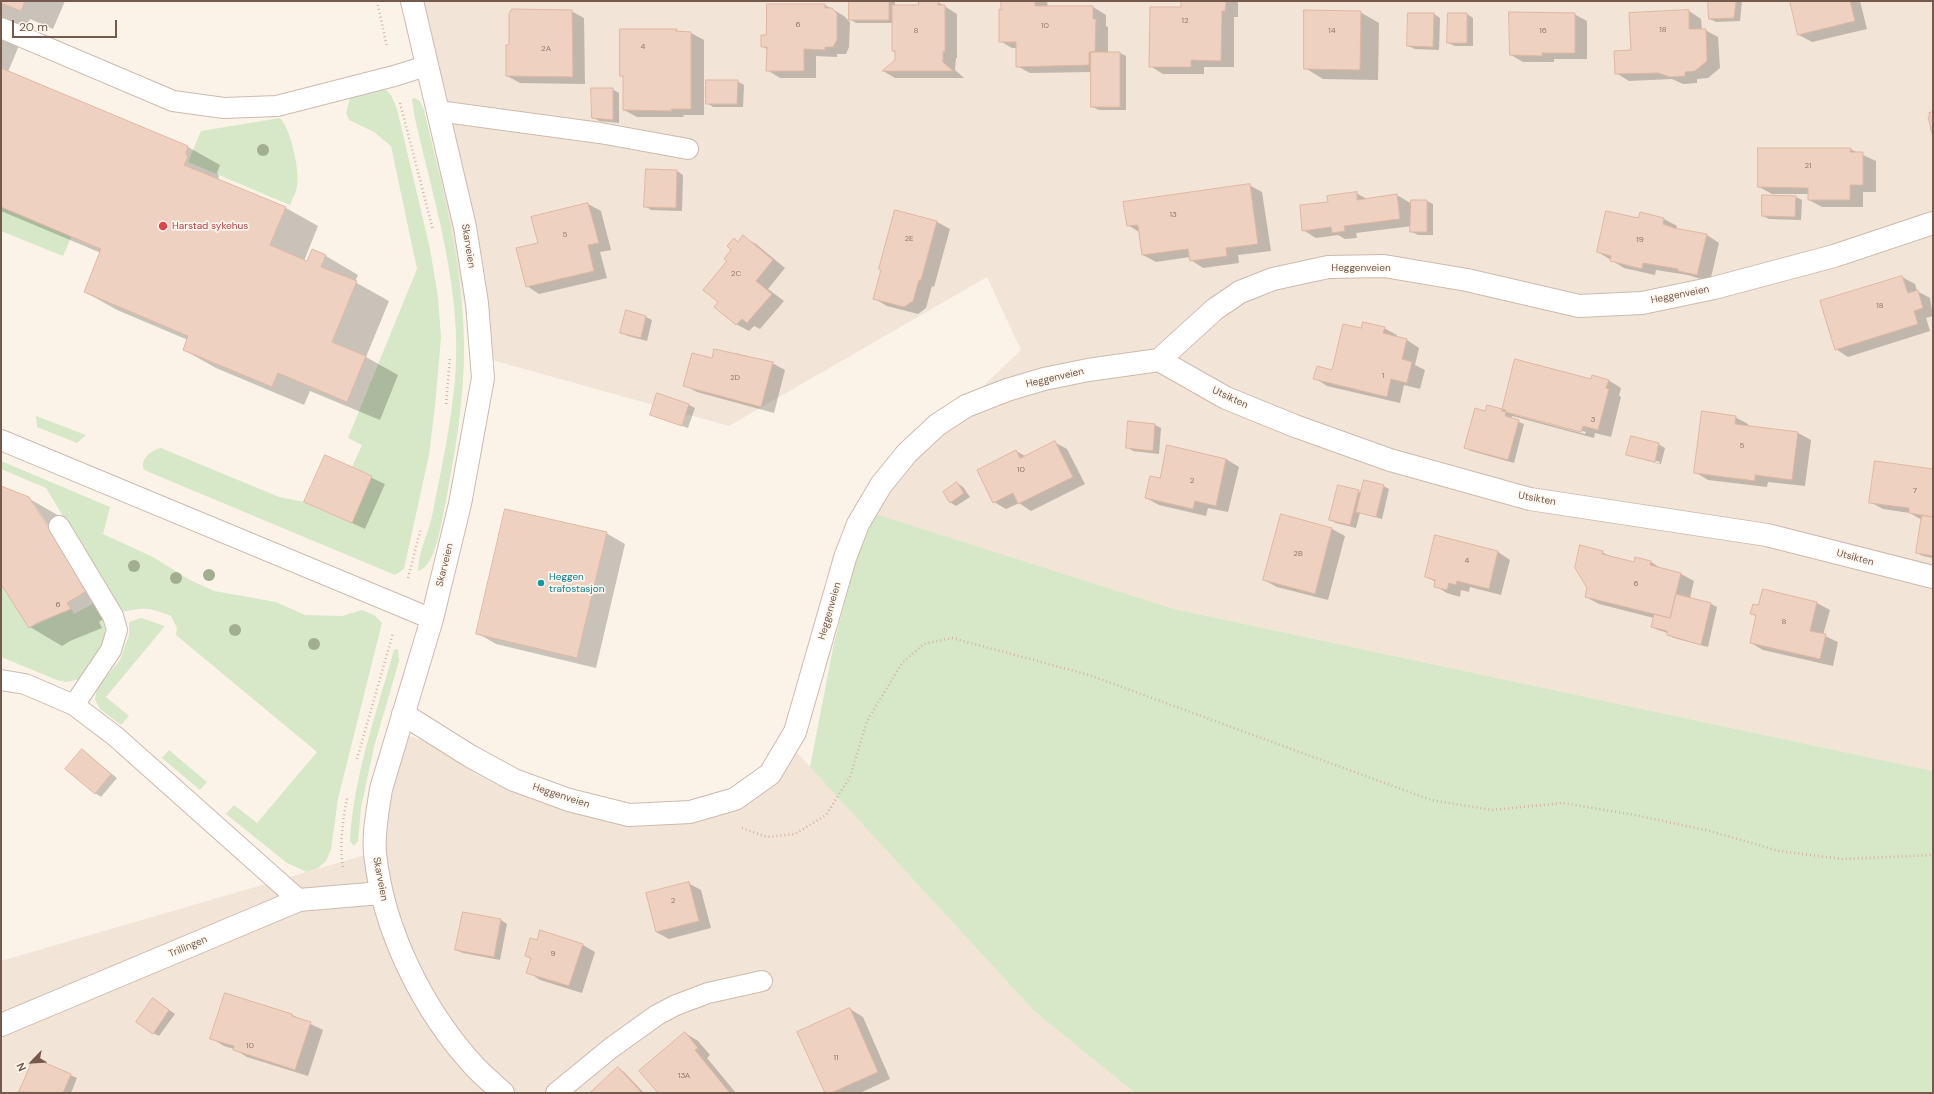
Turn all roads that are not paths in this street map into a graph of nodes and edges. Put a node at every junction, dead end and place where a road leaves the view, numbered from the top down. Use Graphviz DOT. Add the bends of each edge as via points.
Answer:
graph roads {
  1 [pos="412,1"];
  2 [pos="1,28"];
  3 [pos="426,66"];
  4 [pos="438,111"];
  5 [pos="688,149"];
  6 [pos="1933,223"];
  7 [pos="1159,360"];
  8 [pos="1,440"];
  9 [pos="59,526"];
  10 [pos="1933,577"];
  11 [pos="432,619"];
  12 [pos="1,680"];
  13 [pos="74,705"];
  14 [pos="403,714"];
  15 [pos="381,893"];
  16 [pos="299,900"];
  17 [pos="762,981"];
  18 [pos="1,1025"];
  19 [pos="503,1093"];
  20 [pos="556,1093"];
  1 -- 3 [label="street, Skarveien"];
  2 -- 3 [label="lane" via="173,101 224,108 277,106"];
  3 -- 4 [label="street, Skarveien"];
  4 -- 5 [label="lane" via="600,133"];
  4 -- 11 [label="street, Skarveien" via="465,227 477,303 482,378 460,504"];
  6 -- 7 [label="street, Heggenveien" via="1834,256 1714,288 1642,303 1579,306 1467,280 1384,266 1328,267 1272,279 1240,292 1215,309"];
  7 -- 10 [label="street, Utsikten" via="1226,398 1390,460 1523,497 1768,535"];
  7 -- 14 [label="street, Heggenveien" via="1044,379 1007,390 966,406 937,425 907,452 881,485 858,524 845,558 795,732 770,774 735,800 690,812 629,815 569,800 514,780"];
  8 -- 11 [label="lane"];
  9 -- 13 [label="lane" via="113,616 117,630 111,650"];
  11 -- 14 [label="street, Skarveien"];
  12 -- 13 [label="lane" via="25,684"];
  13 -- 16 [label="lane" via="115,736"];
  14 -- 15 [label="street, Skarveien" via="381,789 376,818 375,851"];
  15 -- 16 [label="street, Trillingen"];
  15 -- 19 [label="street, Skarveien" via="401,953 437,1019 476,1068"];
  16 -- 18 [label="street, Trillingen"];
  17 -- 20 [label="lane" via="708,993 676,1004 611,1048"];
}
